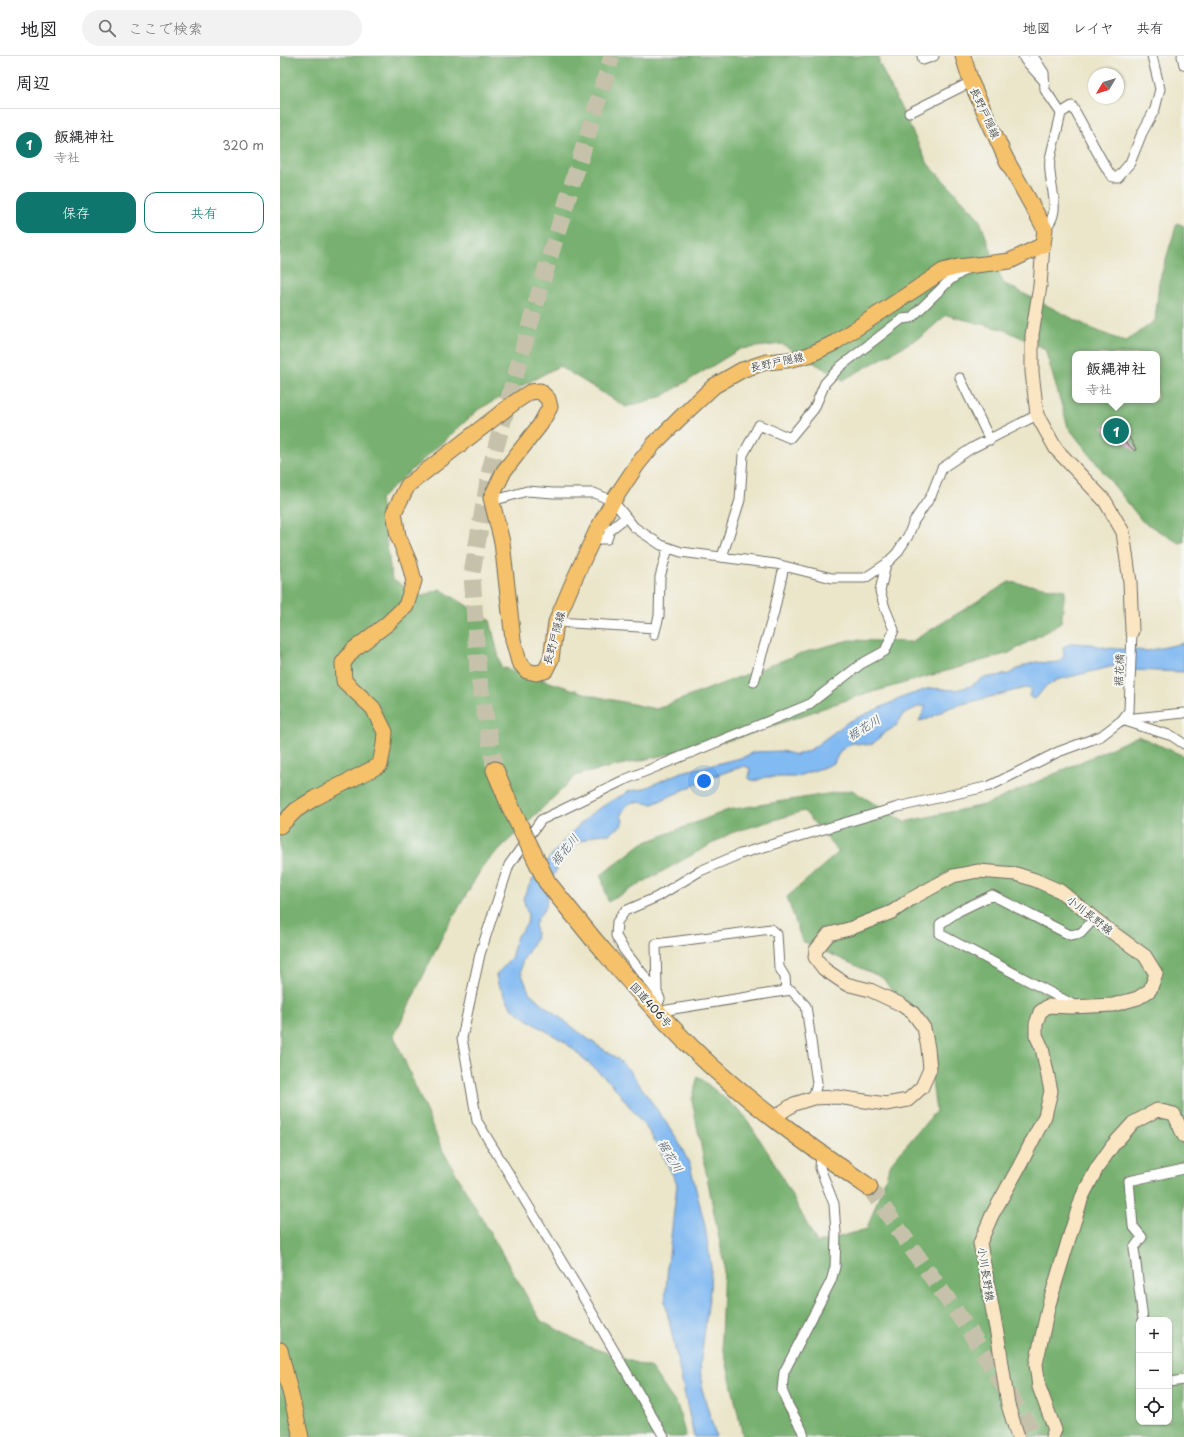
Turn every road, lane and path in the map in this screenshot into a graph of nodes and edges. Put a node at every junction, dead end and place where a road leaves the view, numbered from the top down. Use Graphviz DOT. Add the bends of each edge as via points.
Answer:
graph roads {
  1 [pos="922,56"];
  2 [pos="934,56"];
  3 [pos="963,56"];
  4 [pos="1023,56"];
  5 [pos="1033,56"];
  6 [pos="1152,56"];
  7 [pos="1182,56"];
  8 [pos="1184,65"];
  9 [pos="971,82"];
  10 [pos="1045,82"];
  11 [pos="909,113"];
  12 [pos="1061,113"];
  13 [pos="1045,229"];
  14 [pos="1043,245"];
  15 [pos="971,266"];
  16 [pos="960,378"];
  17 [pos="1037,415"];
  18 [pos="990,440"];
  19 [pos="492,501"];
  20 [pos="613,501"];
  21 [pos="626,517"];
  22 [pos="593,539"];
  23 [pos="668,548"];
  24 [pos="722,557"];
  25 [pos="886,564"];
  26 [pos="784,566"];
  27 [pos="556,622"];
  28 [pos="1132,631"];
  29 [pos="754,682"];
  30 [pos="1184,712"];
  31 [pos="1122,720"];
  32 [pos="1184,744"];
  33 [pos="495,770"];
  34 [pos="280,826"];
  35 [pos="1094,918"];
  36 [pos="786,990"];
  37 [pos="657,992"];
  38 [pos="1077,1007"];
  39 [pos="655,1012"];
  40 [pos="813,1098"];
  41 [pos="774,1118"];
  42 [pos="1184,1136"];
  43 [pos="821,1154"];
  44 [pos="1184,1169"];
  45 [pos="869,1187"];
  46 [pos="1143,1317"];
  47 [pos="280,1350"];
  48 [pos="1184,1380"];
  49 [pos="1172,1382"];
  50 [pos="301,1437"];
  51 [pos="664,1437"];
  52 [pos="804,1437"];
  53 [pos="1018,1437"];
  54 [pos="1052,1437"];
  1 -- 2 [label="street" via="923,60"];
  3 -- 9 [label="main road, 長野戸隠線"];
  4 -- 10 [label="street"];
  5 -- 10 [label="street" via="1044,73"];
  6 -- 12 [label="street" via="1160,89 1155,109 1130,163 1118,177 1112,177 1105,167 1072,106"];
  7 -- 8 [label="street"];
  9 -- 11 [label="street"];
  9 -- 13 [label="main road, 長野戸隠線" via="1006,159"];
  10 -- 12 [label="street" via="1045,90"];
  12 -- 13 [label="street" via="1050,160 1054,203 1052,218"];
  13 -- 14 [label="main road"];
  14 -- 15 [label="main road, 長野戸隠線" via="1010,261"];
  14 -- 17 [label="main road" via="1032,335 1032,372"];
  15 -- 20 [label="main road, 長野戸隠線" via="943,271 834,343 809,355 766,362 742,370 714,386 654,444"];
  15 -- 24 [label="street" via="950,280 911,318 902,319 841,366 825,383 814,409 790,438 759,425 743,455 740,500"];
  16 -- 18 [label="street"];
  17 -- 18 [label="street"];
  17 -- 28 [label="main road" via="1056,449 1105,501 1123,532 1130,582"];
  18 -- 25 [label="street" via="972,448 942,468 931,496 914,521 908,536"];
  19 -- 20 [label="street" via="527,491 594,493"];
  19 -- 27 [label="main road, 長野戸隠線" via="502,542 513,640 519,662 527,670 536,673 545,671 551,659"];
  19 -- 34 [label="main road" via="491,498 504,471 540,425 550,407 548,400 540,392 530,392 515,402 408,485 394,512 398,536 414,581 406,606 353,650 343,663 344,681 373,708 385,732 380,765 296,810"];
  20 -- 21 [label="street"];
  20 -- 22 [label="main road, 長野戸隠線"];
  21 -- 22 [label="street" via="610,530 607,540"];
  21 -- 23 [label="street" via="634,527"];
  22 -- 27 [label="main road, 長野戸隠線"];
  23 -- 24 [label="street"];
  23 -- 27 [label="street" via="660,577 659,616 655,631"];
  24 -- 26 [label="street"];
  25 -- 26 [label="street" via="865,578 832,578"];
  25 -- 51 [label="street" via="880,591 894,630 885,651 861,664 808,705 624,780 541,820 509,865 480,954 462,1038 477,1121"];
  26 -- 29 [label="street"];
  28 -- 31 [label="street, 裾花橋" via="1130,711"];
  30 -- 31 [label="street"];
  31 -- 32 [label="street" via="1172,736"];
  31 -- 37 [label="street" via="1100,736 1058,752 990,786 898,807 740,854 700,871 657,897 625,911 617,922 616,936"];
  33 -- 39 [label="highway, 国道406号, bridge" via="547,882"];
  35 -- 38 [label="main road, 小川長野線" via="1144,956 1156,974 1150,990 1138,998 1113,1004"];
  35 -- 38 [label="street" via="1081,933 1070,935 992,895 940,924 940,934"];
  35 -- 40 [label="main road, 小川長野線" via="1060,892 1035,880 1016,874 978,871 952,876 892,912 829,934 816,950 815,957 824,969 846,984 870,990 913,1012 924,1028 930,1069 922,1087 908,1100 886,1104 837,1097"];
  36 -- 37 [label="street" via="785,977 779,967 777,934 771,929 656,944"];
  36 -- 39 [label="street"];
  36 -- 40 [label="street" via="791,990 806,1006 817,1083"];
  37 -- 39 [label="street" via="660,999"];
  38 -- 53 [label="main road, 小川長野線" via="1048,1006 1040,1012 1036,1035 1042,1048 1051,1091 1045,1116 992,1215 980,1243 1008,1405"];
  39 -- 41 [label="highway, 国道406号" via="740,1092"];
  40 -- 41 [label="main road, 小川長野線" via="794,1104"];
  41 -- 43 [label="highway, 国道406号"];
  42 -- 54 [label="main road" via="1174,1114 1157,1110 1133,1123 1109,1150 1082,1197 1049,1304 1036,1364 1039,1388 1055,1430"];
  43 -- 45 [label="highway, 国道406号"];
  43 -- 52 [label="street" via="820,1168 834,1204 835,1267 831,1282 784,1372 782,1390"];
  44 -- 46 [label="street" via="1129,1181 1133,1226 1142,1237 1134,1248"];
  47 -- 50 [label="main road"];
  48 -- 49 [label="street"];
}
